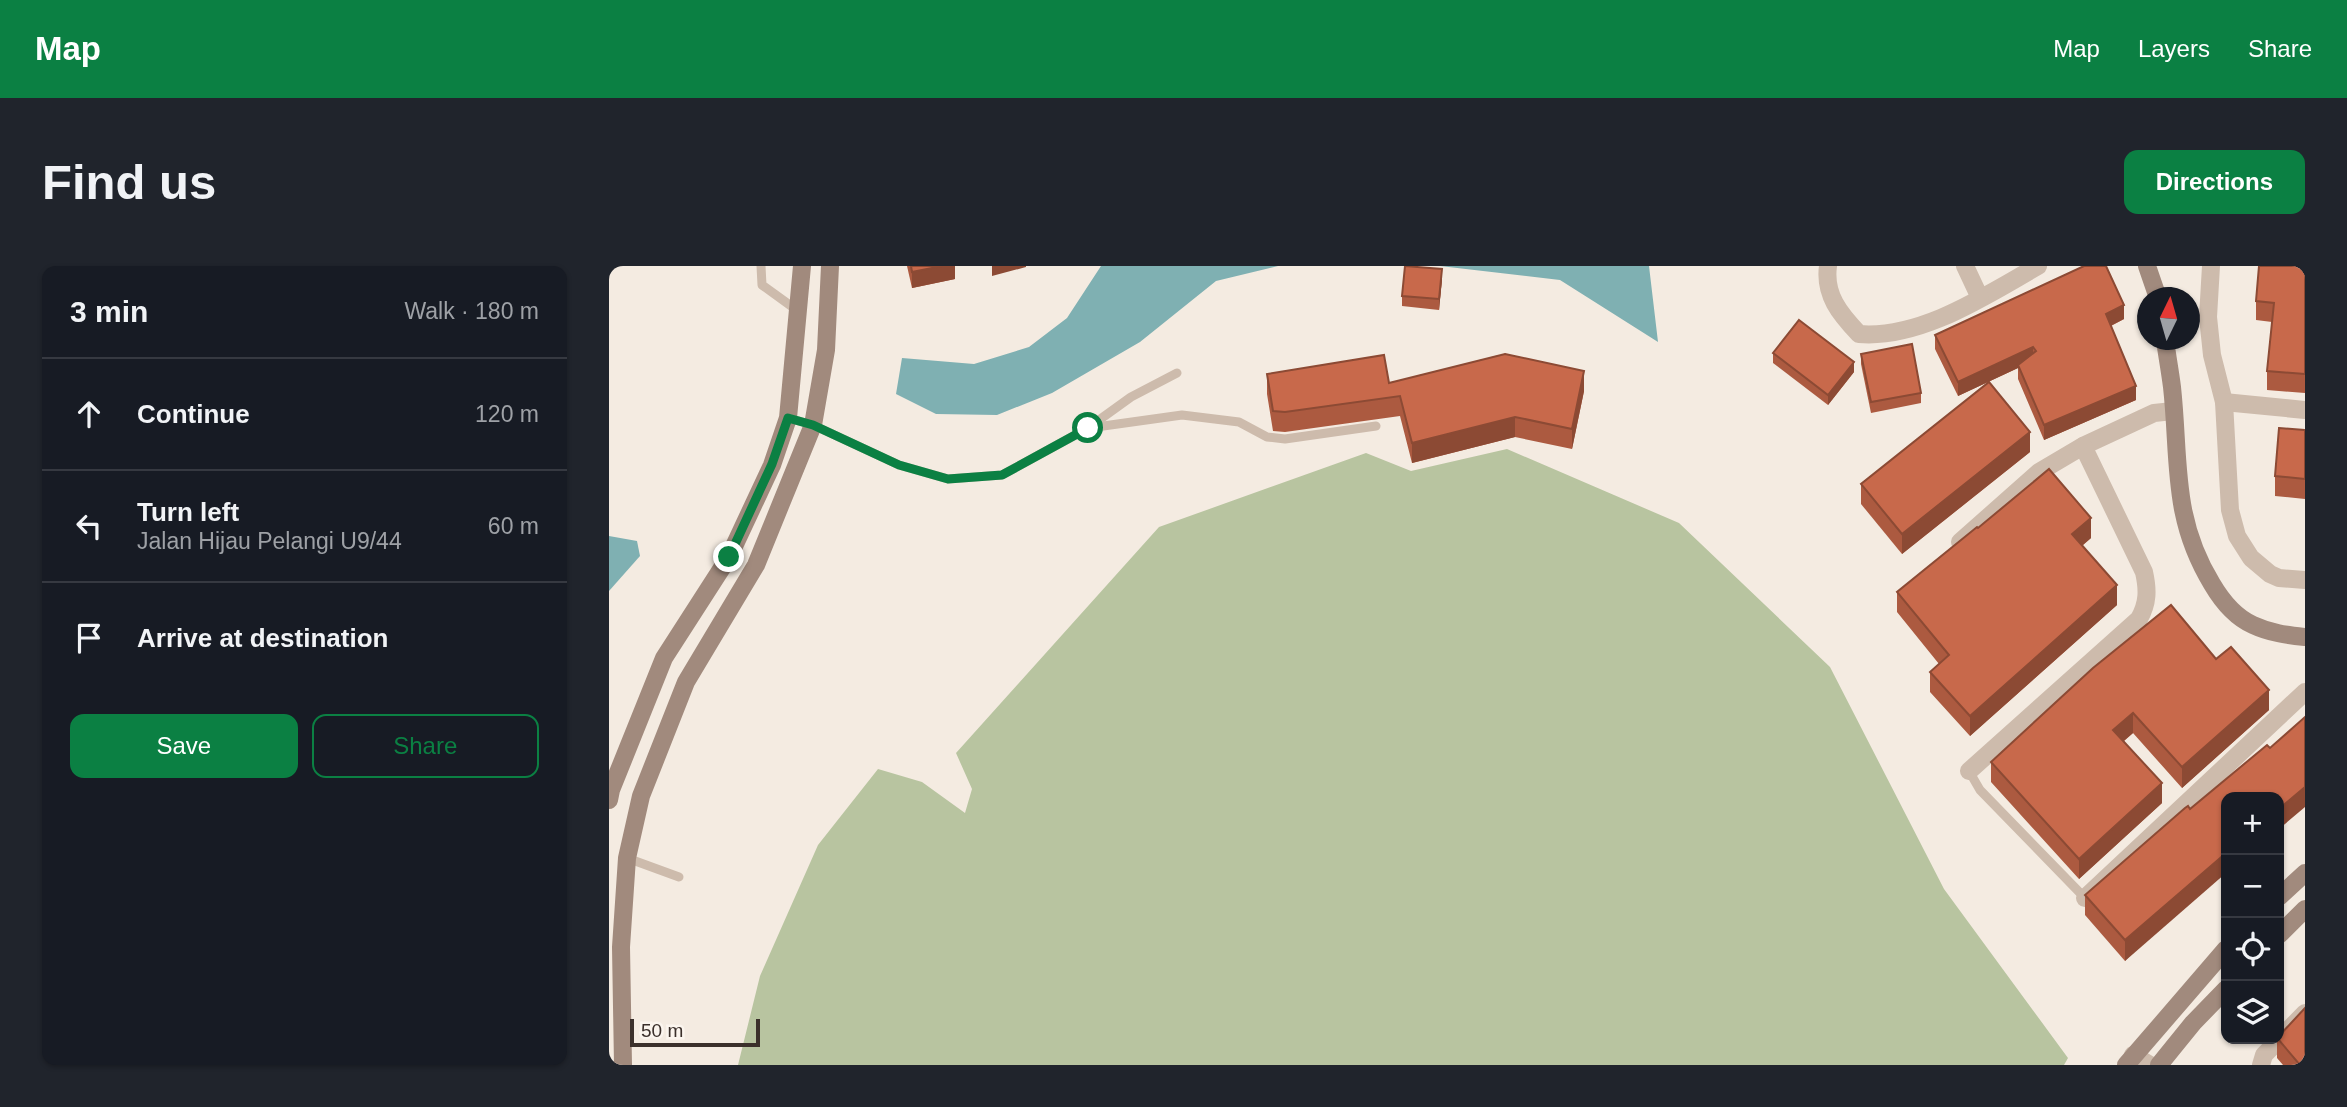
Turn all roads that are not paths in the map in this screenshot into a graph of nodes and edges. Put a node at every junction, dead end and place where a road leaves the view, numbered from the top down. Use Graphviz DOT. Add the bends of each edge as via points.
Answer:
graph roads {
  1 [pos="761,266"];
  2 [pos="802,266"];
  3 [pos="830,266"];
  4 [pos="1828,266"];
  5 [pos="1965,266"];
  6 [pos="2038,266"];
  7 [pos="2147,266"];
  8 [pos="2211,266"];
  9 [pos="2154,287"];
  10 [pos="1980,298"];
  11 [pos="799,312"];
  12 [pos="2166,350"];
  13 [pos="1177,373"];
  14 [pos="2224,402"];
  15 [pos="2305,410"];
  16 [pos="2173,411"];
  17 [pos="788,418"];
  18 [pos="813,425"];
  19 [pos="1376,426"];
  20 [pos="1088,428"];
  21 [pos="2083,446"];
  22 [pos="1946,554"];
  23 [pos="2305,580"];
  24 [pos="2305,637"];
  25 [pos="2305,692"];
  26 [pos="1969,771"];
  27 [pos="609,800"];
  28 [pos="627,858"];
  29 [pos="2305,873"];
  30 [pos="679,877"];
  31 [pos="2284,892"];
  32 [pos="2085,898"];
  33 [pos="2305,909"];
  34 [pos="2284,930"];
  35 [pos="2221,955"];
  36 [pos="2221,994"];
  37 [pos="2305,1013"];
  38 [pos="2129,1060"];
  39 [pos="623,1065"];
  40 [pos="2150,1065"];
  41 [pos="2159,1065"];
  42 [pos="2261,1065"];
  1 -- 11 [label="lane" via="762,285"];
  2 -- 11 [label="street"];
  3 -- 18 [label="street" via="827,350"];
  4 -- 10 [label="street" via="1829,295 1859,334 1915,329"];
  5 -- 10 [label="street"];
  6 -- 10 [label="street"];
  7 -- 9 [label="street"];
  8 -- 14 [label="street" via="2208,317"];
  11 -- 17 [label="street"];
  12 -- 16 [label="street"];
  13 -- 20 [label="lane" via="1131,397"];
  14 -- 15 [label="street"];
  14 -- 23 [label="street" via="2230,510 2237,536 2251,558 2270,574"];
  16 -- 21 [label="street" via="2154,413"];
  16 -- 24 [label="street" via="2184,522 2202,568 2223,603 2250,624 2275,634"];
  17 -- 18 [label="lane"];
  17 -- 27 [label="street" via="729,557 664,658"];
  18 -- 20 [label="lane" via="899,465 948,479 1002,475"];
  18 -- 28 [label="street" via="756,565 686,682 641,796"];
  19 -- 20 [label="lane" via="1285,439 1267,437 1240,422 1182,415"];
  21 -- 22 [label="street" via="2039,472"];
  21 -- 26 [label="street" via="2144,572 2146,606 2139,619"];
  25 -- 32 [label="street"];
  26 -- 32 [label="lane" via="1980,790"];
  28 -- 30 [label="lane"];
  28 -- 39 [label="street" via="621,947"];
  29 -- 31 [label="street"];
  33 -- 34 [label="street"];
  35 -- 38 [label="street"];
  36 -- 41 [label="street"];
  37 -- 42 [label="street" via="2264,1055"];
  38 -- 40 [label="street"];
}
